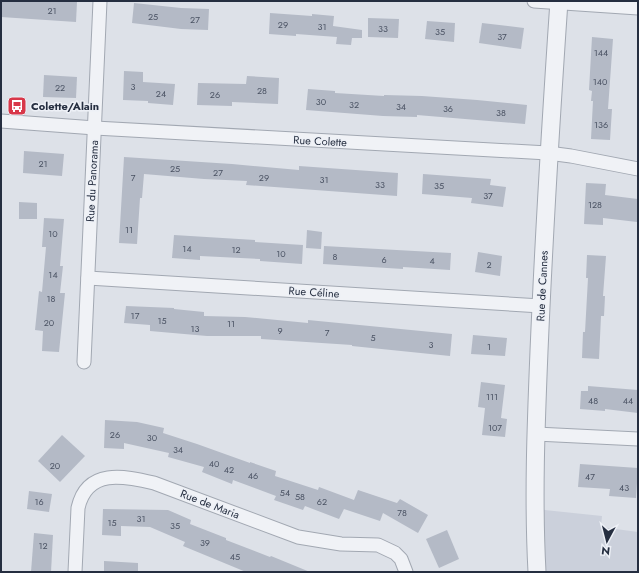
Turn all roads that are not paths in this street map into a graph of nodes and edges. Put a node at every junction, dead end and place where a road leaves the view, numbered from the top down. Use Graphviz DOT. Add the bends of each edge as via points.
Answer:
graph roads {
  1 [pos="100,1"];
  2 [pos="534,1"];
  3 [pos="559,2"];
  4 [pos="638,8"];
  5 [pos="1,121"];
  6 [pos="95,128"];
  7 [pos="548,153"];
  8 [pos="638,169"];
  9 [pos="88,278"];
  10 [pos="541,306"];
  11 [pos="84,362"];
  12 [pos="536,434"];
  13 [pos="638,439"];
  14 [pos="75,572"];
  15 [pos="406,572"];
  16 [pos="538,572"];
  1 -- 6 [label="street, Rue du Panorama"];
  2 -- 3 [label="street"];
  3 -- 4 [label="street"];
  3 -- 7 [label="street, Rue de Cannes"];
  5 -- 6 [label="street, Rue Colette"];
  6 -- 7 [label="street, Rue Colette"];
  6 -- 9 [label="street, Rue du Panorama"];
  7 -- 8 [label="street, Rue Colette"];
  7 -- 10 [label="street, Rue de Cannes"];
  9 -- 10 [label="street, Rue Céline"];
  9 -- 11 [label="street, Rue du Panorama"];
  10 -- 12 [label="street, Rue de Cannes"];
  12 -- 13 [label="street"];
  12 -- 16 [label="street, Rue de Cannes" via="535,509"];
  14 -- 15 [label="street, Rue de Maria" via="80,500 88,486 95,481 114,477 154,483 298,537 334,543 378,545 395,553 401,559"];
}
